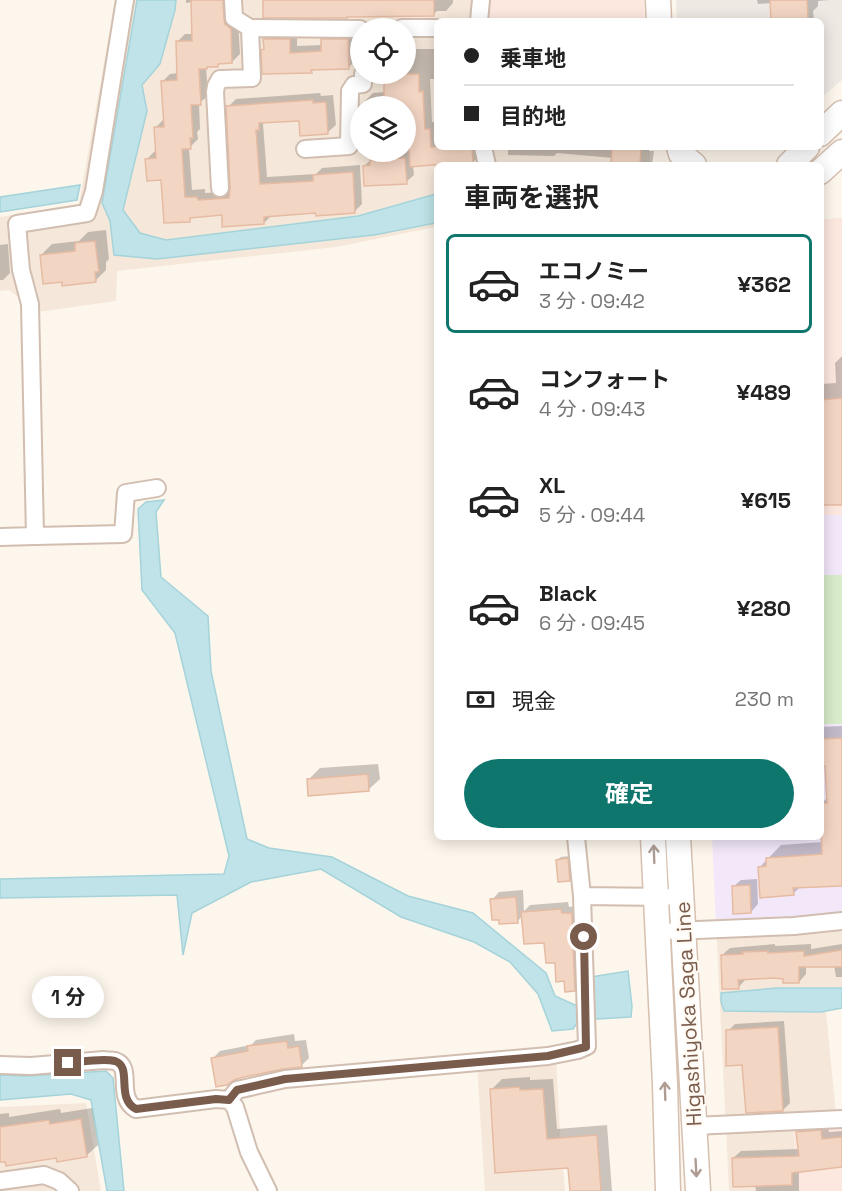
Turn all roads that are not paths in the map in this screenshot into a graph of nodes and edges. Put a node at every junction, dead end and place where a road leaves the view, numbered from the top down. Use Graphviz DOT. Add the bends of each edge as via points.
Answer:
graph roads {
  1 [pos="125,0"];
  2 [pos="233,0"];
  3 [pos="481,0"];
  4 [pos="658,0"];
  5 [pos="479,18"];
  6 [pos="659,18"];
  7 [pos="250,28"];
  8 [pos="416,28"];
  9 [pos="434,28"];
  10 [pos="350,29"];
  11 [pos="363,84"];
  12 [pos="842,112"];
  13 [pos="824,130"];
  14 [pos="305,149"];
  15 [pos="679,150"];
  16 [pos="804,150"];
  17 [pos="842,152"];
  18 [pos="690,162"];
  19 [pos="792,162"];
  20 [pos="824,168"];
  21 [pos="220,188"];
  22 [pos="157,488"];
  23 [pos="34,536"];
  24 [pos="0,537"];
  25 [pos="576,840"];
  26 [pos="653,840"];
  27 [pos="678,840"];
  28 [pos="582,896"];
  29 [pos="655,897"];
  30 [pos="681,897"];
  31 [pos="842,921"];
  32 [pos="657,931"];
  33 [pos="683,931"];
  34 [pos="0,1065"];
  35 [pos="229,1100"];
  36 [pos="842,1119"];
  37 [pos="694,1126"];
  38 [pos="0,1181"];
  39 [pos="70,1191"];
  40 [pos="268,1191"];
  41 [pos="668,1191"];
  42 [pos="698,1191"];
  1 -- 23 [label="street" via="87,213 16,224 21,270 30,304"];
  2 -- 7 [label="street" via="234,18"];
  3 -- 5 [label="street"];
  4 -- 6 [label="main road"];
  7 -- 10 [label="street"];
  7 -- 21 [label="street" via="252,78 220,79 216,86"];
  8 -- 9 [label="street"];
  11 -- 14 [label="street" via="354,85 350,91 349,146"];
  12 -- 13 [label="main road"];
  15 -- 18 [label="main road"];
  16 -- 19 [label="main road"];
  17 -- 20 [label="main road"];
  22 -- 23 [label="street" via="126,493 123,534"];
  23 -- 24 [label="street"];
  25 -- 28 [label="street"];
  29 -- 26 [label="main road, Higashiyoka Saga Line, one-way"];
  27 -- 30 [label="main road, Higashiyoka Saga Line"];
  28 -- 29 [label="street"];
  28 -- 35 [label="street" via="586,1047 548,1056 285,1079 237,1090"];
  29 -- 30 [label="street"];
  29 -- 32 [label="main road, Higashiyoka Saga Line"];
  30 -- 33 [label="main road, Higashiyoka Saga Line"];
  31 -- 33 [label="street"];
  32 -- 33 [label="street"];
  41 -- 32 [label="main road, Higashiyoka Saga Line, one-way"];
  33 -- 37 [label="main road, Higashiyoka Saga Line"];
  34 -- 35 [label="street" via="116,1061 124,1072 125,1097 136,1109"];
  35 -- 40 [label="street"];
  36 -- 37 [label="street"];
  37 -- 42 [label="main road, Higashiyoka Saga Line, one-way"];
  38 -- 39 [label="street" via="44,1175"];
}
